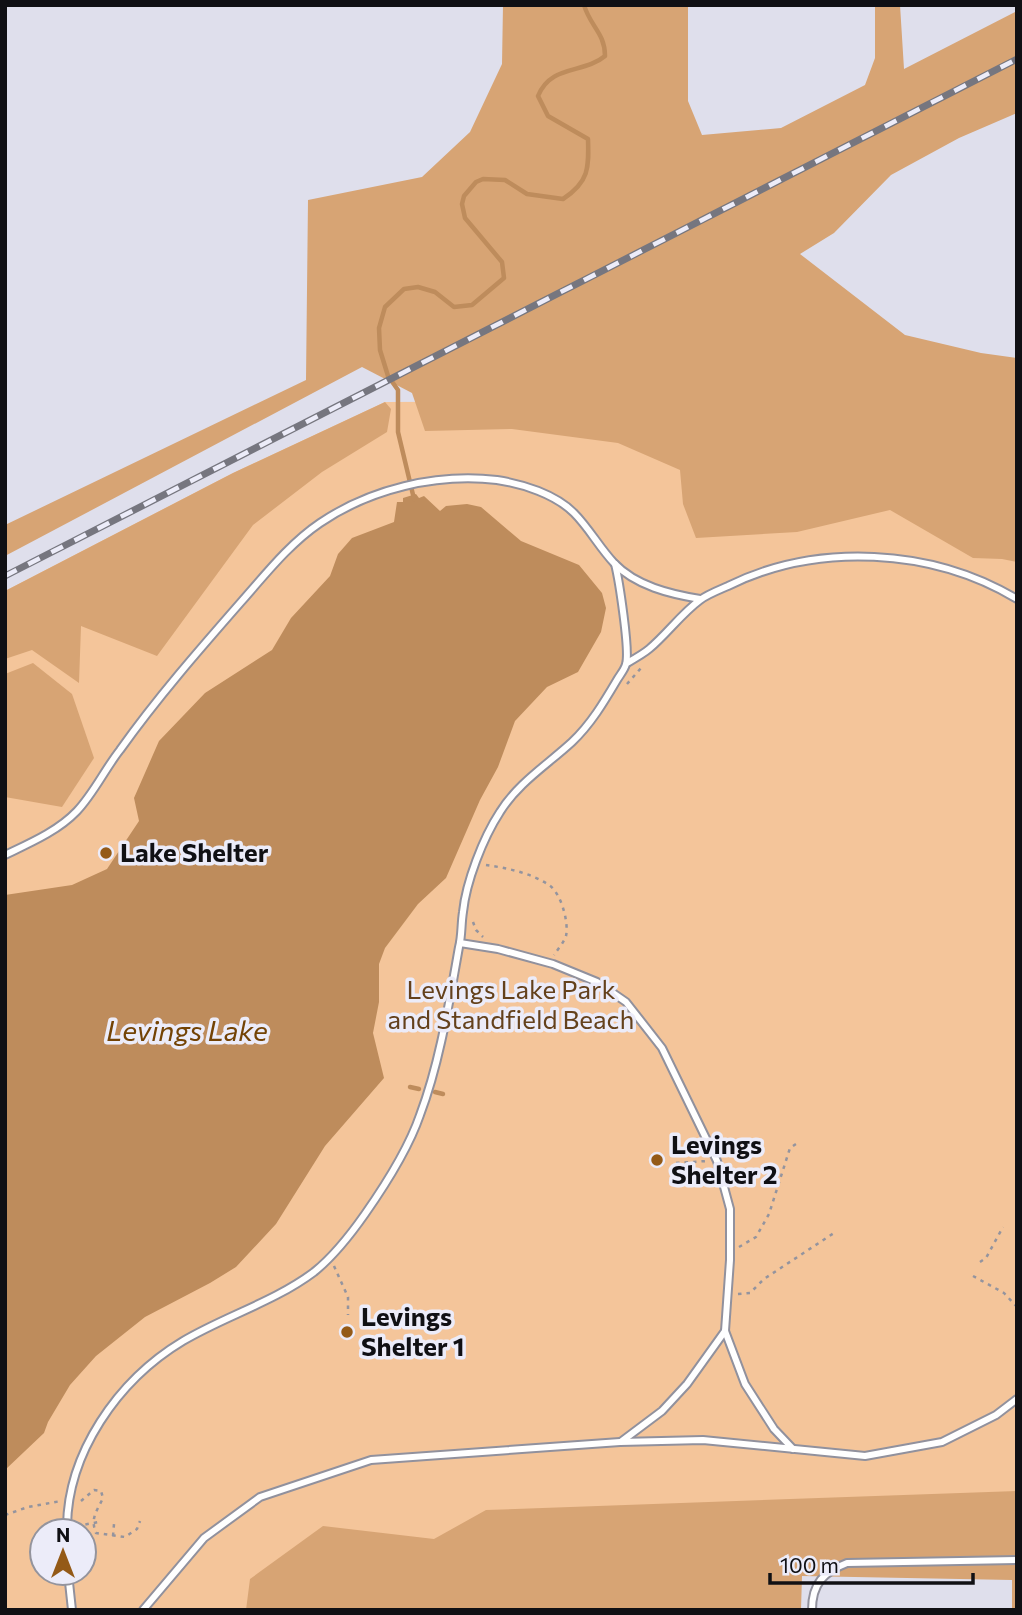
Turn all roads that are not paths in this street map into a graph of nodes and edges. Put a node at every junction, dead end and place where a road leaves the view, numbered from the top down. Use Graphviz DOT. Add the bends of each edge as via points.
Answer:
graph roads {
  1 [pos="615,564"];
  2 [pos="700,599"];
  3 [pos="1017,599"];
  4 [pos="627,663"];
  5 [pos="5,855"];
  6 [pos="460,943"];
  7 [pos="725,1331"];
  8 [pos="1017,1399"];
  9 [pos="621,1442"];
  10 [pos="793,1449"];
  11 [pos="68,1517"];
  12 [pos="1017,1560"];
  13 [pos="70,1587"];
  14 [pos="72,1610"];
  15 [pos="143,1610"];
  16 [pos="812,1610"];
  1 -- 2 [label="lane" via="653,588"];
  1 -- 4 [label="lane"];
  1 -- 5 [label="lane" via="573,512 526,486 457,478 427,481 364,500 319,524 280,559 186,666 77,811 47,834"];
  2 -- 3 [label="lane" via="775,566 856,558 937,566 972,576"];
  2 -- 4 [label="lane" via="648,650"];
  4 -- 6 [label="lane" via="594,718 516,791 499,813 470,877"];
  6 -- 7 [label="lane" via="553,964 597,982 626,1002 662,1048 717,1161 730,1209"];
  6 -- 11 [label="lane" via="420,1117 376,1199 316,1271 183,1342 146,1368 114,1402 92,1435 77,1468"];
  7 -- 9 [label="lane" via="687,1384"];
  7 -- 10 [label="lane" via="745,1384"];
  8 -- 10 [label="lane" via="942,1442 865,1456"];
  9 -- 10 [label="lane" via="703,1440"];
  9 -- 15 [label="lane" via="371,1460 260,1497 204,1538"];
  12 -- 16 [label="lane" via="847,1563 819,1579"];
  13 -- 14 [label="lane"];
}
